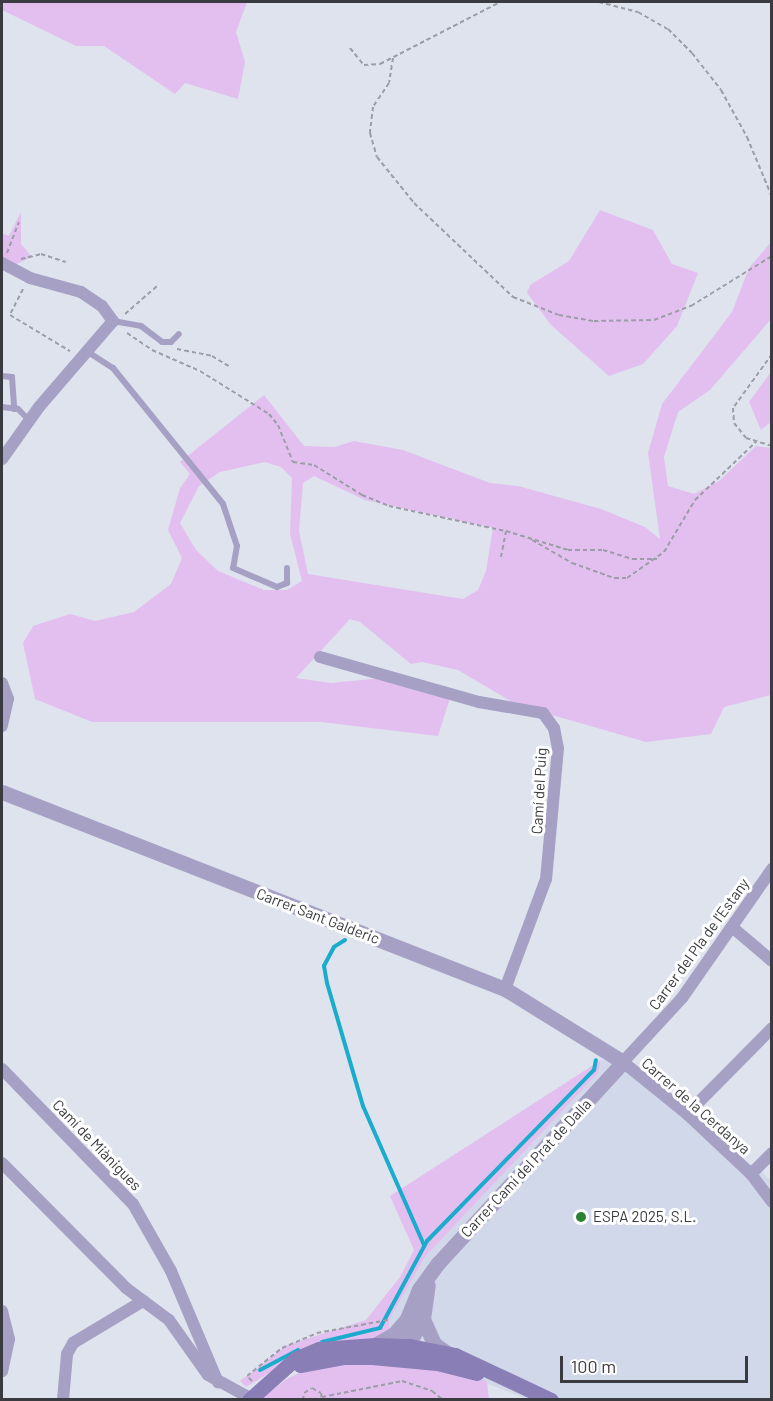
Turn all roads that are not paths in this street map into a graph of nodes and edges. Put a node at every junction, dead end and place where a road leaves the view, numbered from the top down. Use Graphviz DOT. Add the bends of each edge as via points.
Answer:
graph roads {
  1 [pos="4,264"];
  2 [pos="113,321"];
  3 [pos="179,334"];
  4 [pos="86,355"];
  5 [pos="2,376"];
  6 [pos="2,407"];
  7 [pos="14,409"];
  8 [pos="29,420"];
  9 [pos="2,459"];
  10 [pos="287,568"];
  11 [pos="320,657"];
  12 [pos="2,683"];
  13 [pos="2,726"];
  14 [pos="2,792"];
  15 [pos="771,869"];
  16 [pos="732,927"];
  17 [pos="771,961"];
  18 [pos="505,989"];
  19 [pos="771,1028"];
  20 [pos="623,1062"];
  21 [pos="2,1069"];
  22 [pos="687,1114"];
  23 [pos="771,1153"];
  24 [pos="2,1163"];
  25 [pos="751,1174"];
  26 [pos="771,1202"];
  27 [pos="144,1300"];
  28 [pos="2,1311"];
  29 [pos="415,1319"];
  30 [pos="375,1346"];
  31 [pos="410,1346"];
  32 [pos="447,1353"];
  33 [pos="344,1357"];
  34 [pos="464,1369"];
  35 [pos="2,1371"];
  36 [pos="274,1375"];
  37 [pos="218,1382"];
  38 [pos="533,1391"];
  39 [pos="250,1399"];
  40 [pos="63,1400"];
  41 [pos="551,1400"];
  1 -- 2 [label="street" via="30,278 81,292 102,306"];
  2 -- 3 [label="lane" via="141,326 162,342 171,342"];
  2 -- 4 [label="street"];
  4 -- 8 [label="street"];
  4 -- 10 [label="lane" via="113,368 223,504 237,546 233,568 277,587 287,583"];
  5 -- 7 [label="lane" via="12,377"];
  6 -- 7 [label="lane"];
  7 -- 8 [label="lane"];
  8 -- 9 [label="street"];
  11 -- 18 [label="street, Camí del Puig" via="479,702 543,713 554,728 558,748 546,879"];
  12 -- 13 [label="street" via="8,699"];
  14 -- 18 [label="street, Carrer Sant Galderic"];
  15 -- 16 [label="street, Carrer del Pla de l'Estany"];
  16 -- 17 [label="street"];
  16 -- 20 [label="street, Carrer del Pla de l'Estany" via="677,1004"];
  18 -- 20 [label="street, Carrer Sant Galderic"];
  19 -- 22 [label="street"];
  20 -- 22 [label="street, Carrer de la Cerdanya"];
  20 -- 29 [label="street, Carrer Camí del Prat de Dalla" via="429,1275"];
  21 -- 37 [label="street, Camí de Miànigues" via="133,1204 171,1271"];
  22 -- 25 [label="street, Carrer de la Cerdanya"];
  23 -- 25 [label="street"];
  24 -- 27 [label="street" via="126,1288"];
  25 -- 26 [label="street, Carrer de la Cerdanya"];
  27 -- 37 [label="street" via="169,1320 197,1363"];
  27 -- 40 [label="street" via="73,1343 67,1354"];
  28 -- 35 [label="street" via="9,1339"];
  29 -- 30 [label="street"];
  29 -- 31 [label="street"];
  29 -- 32 [label="street"];
  30 -- 31 [label="main road"];
  30 -- 36 [label="main road" via="319,1349 294,1359"];
  31 -- 32 [label="main road"];
  31 -- 33 [label="street" via="397,1352 365,1351"];
  31 -- 34 [label="street" via="417,1354 450,1361"];
  32 -- 38 [label="main road" via="505,1375"];
  33 -- 34 [label="main road" via="405,1360"];
  33 -- 36 [label="main road" via="299,1365"];
  34 -- 38 [label="main road"];
  36 -- 39 [label="main road"];
  37 -- 39 [label="street"];
  38 -- 41 [label="main road"];
}
